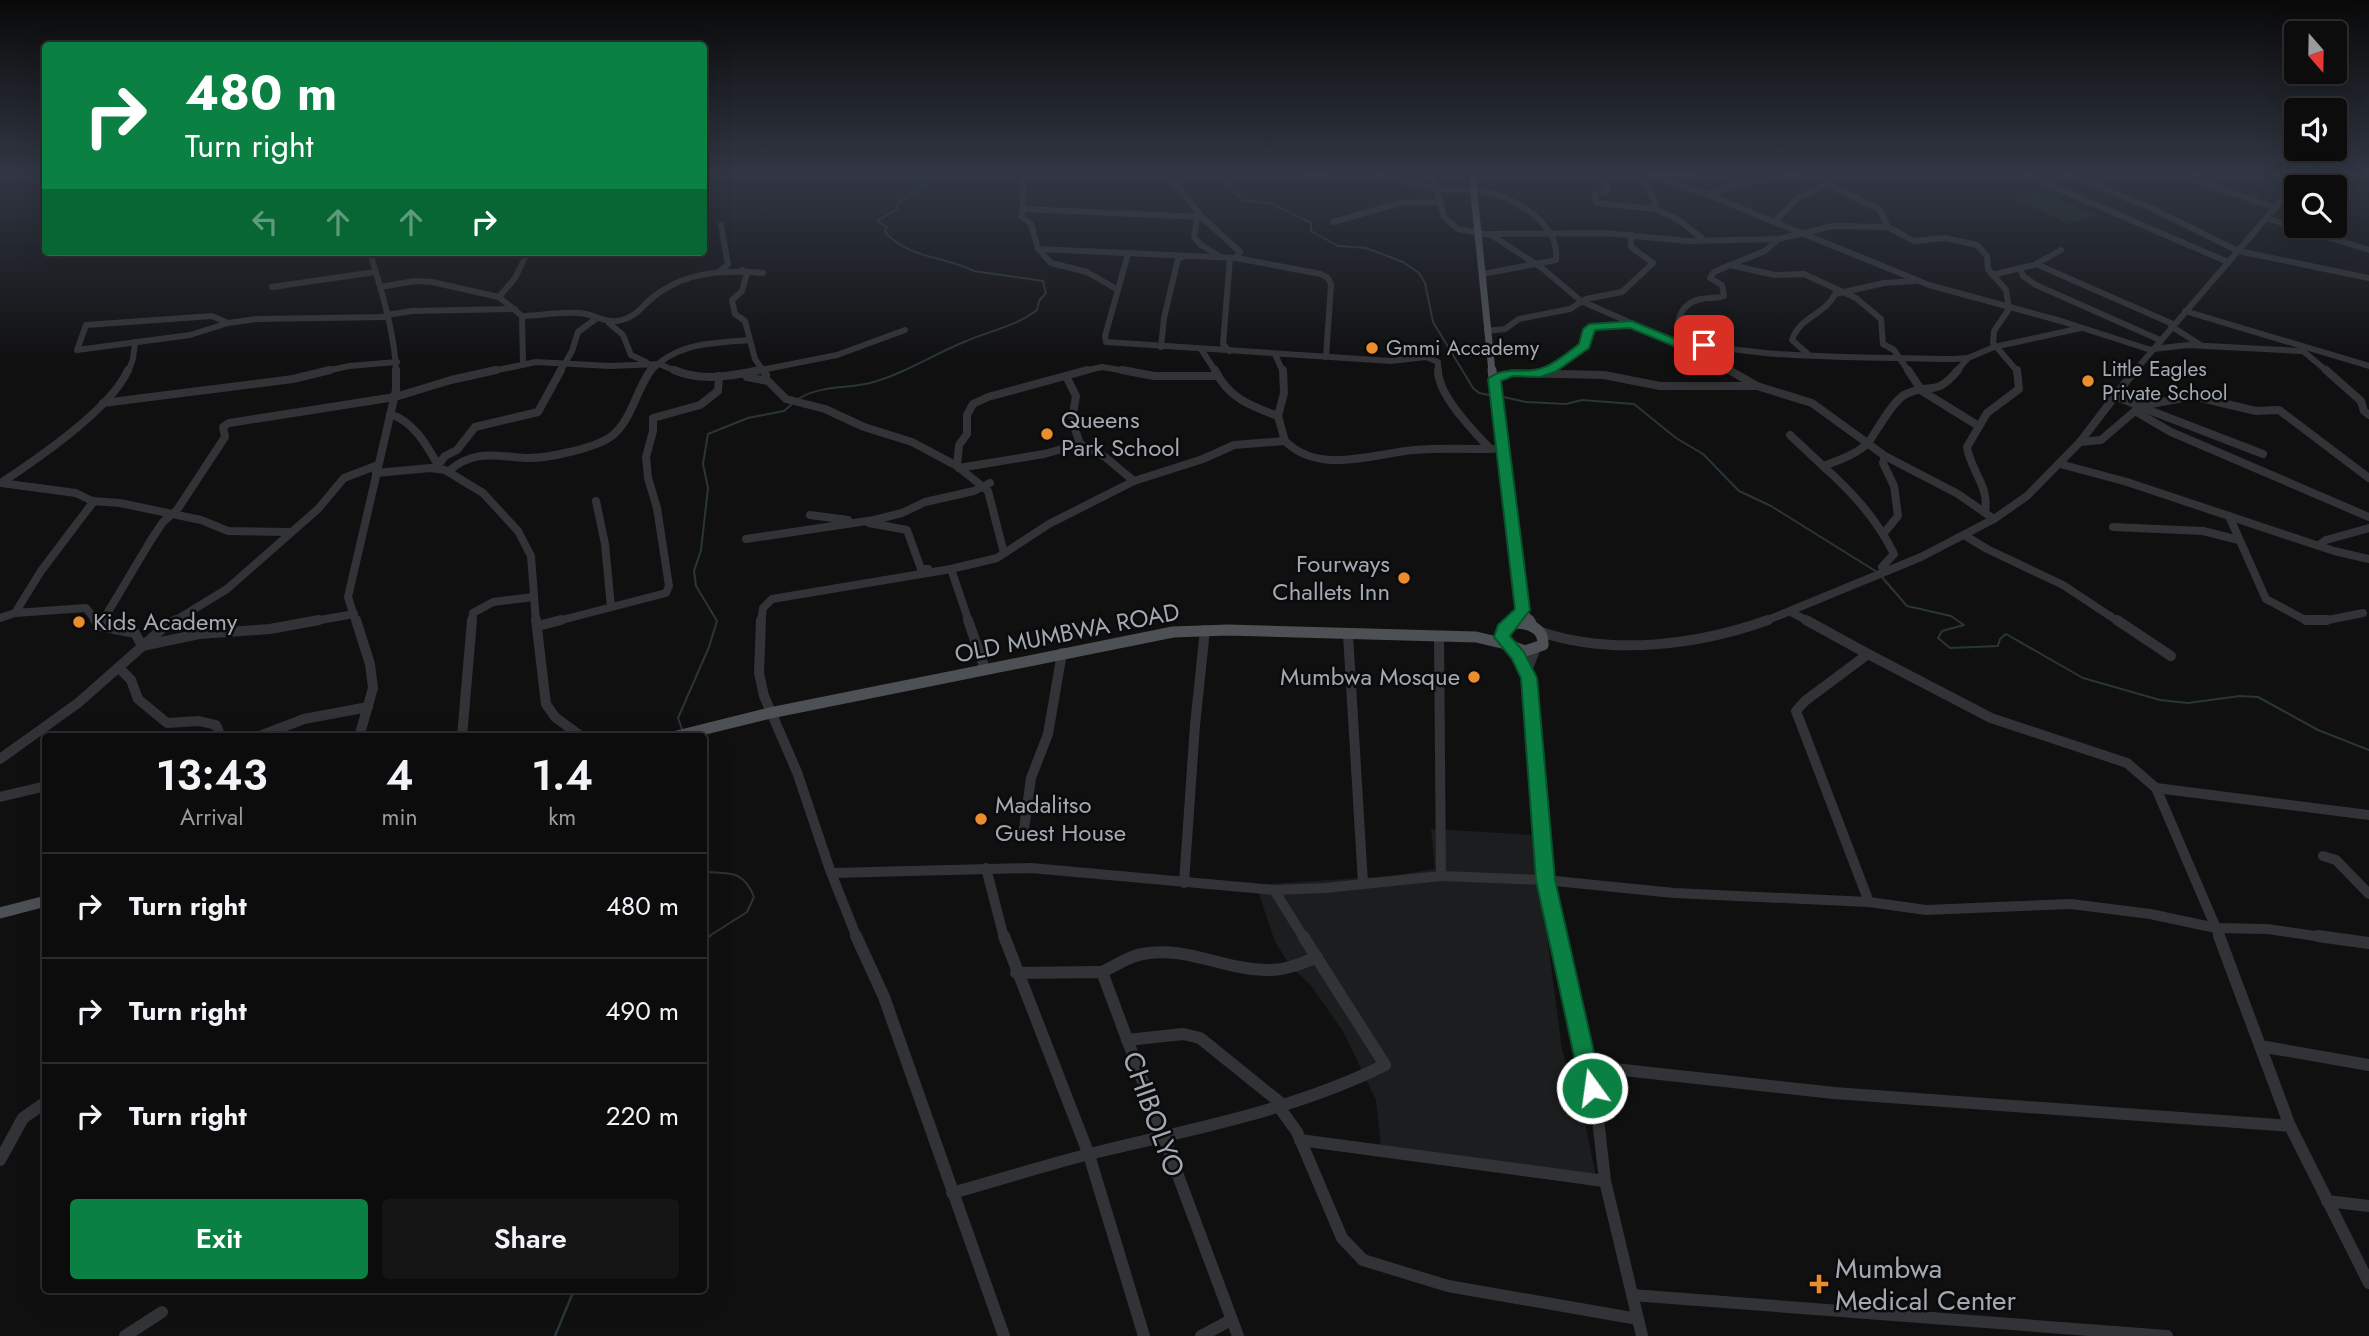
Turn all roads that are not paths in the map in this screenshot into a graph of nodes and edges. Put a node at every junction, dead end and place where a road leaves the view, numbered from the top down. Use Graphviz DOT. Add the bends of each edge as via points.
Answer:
graph roads {
  1 [pos="723,236"];
  2 [pos="1034,236"];
  3 [pos="1194,236"];
  4 [pos="1215,236"];
  5 [pos="1478,236"];
  6 [pos="1492,236"];
  7 [pos="1552,236"];
  8 [pos="1630,236"];
  9 [pos="1648,236"];
  10 [pos="1700,236"];
  11 [pos="1789,236"];
  12 [pos="1810,236"];
  13 [pos="1906,236"];
  14 [pos="2169,236"];
  15 [pos="2204,236"];
  16 [pos="2250,236"];
  17 [pos="2325,236"];
  18 [pos="1703,239"];
  19 [pos="1778,239"];
  20 [pos="1038,249"];
  21 [pos="2061,250"];
  22 [pos="2369,250"];
  23 [pos="2238,251"];
  24 [pos="1128,254"];
  25 [pos="371,256"];
  26 [pos="526,256"];
  27 [pos="1178,257"];
  28 [pos="1232,257"];
  29 [pos="2228,262"];
  30 [pos="1534,264"];
  31 [pos="2036,264"];
  32 [pos="1730,265"];
  33 [pos="2020,268"];
  34 [pos="721,270"];
  35 [pos="742,270"];
  36 [pos="375,272"];
  37 [pos="763,273"];
  38 [pos="1483,274"];
  39 [pos="1992,275"];
  40 [pos="2369,278"];
  41 [pos="1919,281"];
  42 [pos="272,286"];
  43 [pos="380,287"];
  44 [pos="1118,290"];
  45 [pos="1842,290"];
  46 [pos="499,297"];
  47 [pos="1581,301"];
  48 [pos="515,309"];
  49 [pos="2009,309"];
  50 [pos="2185,311"];
  51 [pos="386,316"];
  52 [pos="522,316"];
  53 [pos="597,318"];
  54 [pos="228,323"];
  55 [pos="609,323"];
  56 [pos="1632,325"];
  57 [pos="2172,325"];
  58 [pos="2084,328"];
  59 [pos="905,330"];
  60 [pos="1487,331"];
  61 [pos="750,340"];
  62 [pos="2160,340"];
  63 [pos="135,342"];
  64 [pos="1223,344"];
  65 [pos="1161,346"];
  66 [pos="1683,346"];
  67 [pos="2204,346"];
  68 [pos="1994,347"];
  69 [pos="2152,349"];
  70 [pos="1229,351"];
  71 [pos="2303,351"];
  72 [pos="1212,353"];
  73 [pos="2326,354"];
  74 [pos="1275,355"];
  75 [pos="1291,356"];
  76 [pos="1810,356"];
  77 [pos="1326,357"];
  78 [pos="1968,358"];
  79 [pos="1900,360"];
  80 [pos="397,362"];
  81 [pos="566,363"];
  82 [pos="1281,363"];
  83 [pos="2369,363"];
  84 [pos="523,364"];
  85 [pos="651,364"];
  86 [pos="1492,364"];
  87 [pos="763,371"];
  88 [pos="1512,373"];
  89 [pos="1540,373"];
  90 [pos="737,375"];
  91 [pos="719,376"];
  92 [pos="1066,376"];
  93 [pos="1218,376"];
  94 [pos="1494,379"];
  95 [pos="768,381"];
  96 [pos="1757,386"];
  97 [pos="1922,391"];
  98 [pos="2114,396"];
  99 [pos="395,397"];
  100 [pos="103,403"];
  101 [pos="2137,409"];
  102 [pos="390,414"];
  103 [pos="2369,415"];
  104 [pos="1278,416"];
  105 [pos="1977,425"];
  106 [pos="1790,435"];
  107 [pos="1285,441"];
  108 [pos="1869,442"];
  109 [pos="2080,442"];
  110 [pos="1080,444"];
  111 [pos="1490,449"];
  112 [pos="1502,449"];
  113 [pos="2263,454"];
  114 [pos="1885,456"];
  115 [pos="2060,464"];
  116 [pos="1822,466"];
  117 [pos="438,467"];
  118 [pos="958,467"];
  119 [pos="377,469"];
  120 [pos="449,471"];
  121 [pos="2369,478"];
  122 [pos="1134,481"];
  123 [pos="1,483"];
  124 [pos="987,485"];
  125 [pos="94,501"];
  126 [pos="596,501"];
  127 [pos="1985,511"];
  128 [pos="170,515"];
  129 [pos="810,515"];
  130 [pos="2229,516"];
  131 [pos="2369,517"];
  132 [pos="1994,519"];
  133 [pos="857,522"];
  134 [pos="2113,527"];
  135 [pos="2369,528"];
  136 [pos="290,532"];
  137 [pos="1884,533"];
  138 [pos="1964,536"];
  139 [pos="746,539"];
  140 [pos="2239,540"];
  141 [pos="2319,545"];
  142 [pos="1004,553"];
  143 [pos="2369,559"];
  144 [pos="951,569"];
  145 [pos="1880,573"];
  146 [pos="533,597"];
  147 [pos="611,607"];
  148 [pos="1522,610"];
  149 [pos="1791,612"];
  150 [pos="15,613"];
  151 [pos="2363,613"];
  152 [pos="354,614"];
  153 [pos="0,618"];
  154 [pos="100,626"];
  155 [pos="538,626"];
  156 [pos="1508,627"];
  157 [pos="1537,629"];
  158 [pos="1205,630"];
  159 [pos="1348,635"];
  160 [pos="1438,636"];
  161 [pos="1476,637"];
  162 [pos="1578,641"];
  163 [pos="142,646"];
  164 [pos="1509,646"];
  165 [pos="1539,648"];
  166 [pos="1062,653"];
  167 [pos="1868,654"];
  168 [pos="2171,656"];
  169 [pos="120,668"];
  170 [pos="985,669"];
  171 [pos="1527,671"];
  172 [pos="368,707"];
  173 [pos="770,713"];
  174 [pos="219,733"];
  175 [pos="267,733"];
  176 [pos="360,733"];
  177 [pos="462,733"];
  178 [pos="577,733"];
  179 [pos="689,733"];
  180 [pos="3,753"];
  181 [pos="42,787"];
  182 [pos="2157,788"];
  183 [pos="0,797"];
  184 [pos="2369,815"];
  185 [pos="1024,830"];
  186 [pos="2323,856"];
  187 [pos="986,868"];
  188 [pos="832,873"];
  189 [pos="1441,876"];
  190 [pos="1545,880"];
  191 [pos="1184,883"];
  192 [pos="1363,883"];
  193 [pos="1274,890"];
  194 [pos="2369,894"];
  195 [pos="42,902"];
  196 [pos="1869,902"];
  197 [pos="0,913"];
  198 [pos="2216,928"];
  199 [pos="2369,943"];
  200 [pos="1317,957"];
  201 [pos="1102,972"];
  202 [pos="1016,973"];
  203 [pos="1127,1040"];
  204 [pos="2260,1046"];
  205 [pos="2369,1065"];
  206 [pos="1587,1066"];
  207 [pos="42,1105"];
  208 [pos="1281,1106"];
  209 [pos="2290,1126"];
  210 [pos="1164,1137"];
  211 [pos="1300,1140"];
  212 [pos="1089,1155"];
  213 [pos="0,1160"];
  214 [pos="1605,1181"];
  215 [pos="952,1193"];
  216 [pos="2327,1201"];
  217 [pos="2369,1206"];
  218 [pos="2369,1283"];
  219 [pos="1632,1295"];
  220 [pos="162,1312"];
  221 [pos="1638,1319"];
  222 [pos="1231,1320"];
  223 [pos="125,1336"];
  224 [pos="1004,1336"];
  225 [pos="1144,1336"];
  226 [pos="1201,1336"];
  227 [pos="1238,1336"];
  228 [pos="1642,1336"];
  229 [pos="2167,1336"];
  1 -- 34 [label="street" via="728,259"];
  2 -- 20 [label="street"];
  3 -- 28 [label="street"];
  4 -- 28 [label="street"];
  5 -- 38 [label="main road"];
  6 -- 30 [label="street"];
  7 -- 30 [label="street" via="1558,258"];
  8 -- 47 [label="street" via="1631,247 1653,263 1625,291"];
  9 -- 18 [label="street"];
  10 -- 18 [label="street"];
  11 -- 19 [label="street"];
  12 -- 41 [label="street"];
  13 -- 39 [label="street" via="1917,242 1936,237 1976,244 1987,256 1986,267"];
  14 -- 29 [label="street"];
  15 -- 23 [label="street"];
  16 -- 23 [label="street"];
  17 -- 22 [label="street"];
  18 -- 19 [label="street"];
  19 -- 32 [label="street" via="1764,252"];
  20 -- 24 [label="street"];
  20 -- 44 [label="street" via="1051,264 1087,272"];
  21 -- 31 [label="street"];
  23 -- 29 [label="street"];
  23 -- 40 [label="street"];
  24 -- 27 [label="street"];
  24 -- 44 [label="street"];
  25 -- 36 [label="street"];
  26 -- 46 [label="street"];
  27 -- 28 [label="street"];
  27 -- 65 [label="street"];
  28 -- 64 [label="street"];
  28 -- 77 [label="street" via="1328,278"];
  29 -- 50 [label="street"];
  30 -- 38 [label="street"];
  30 -- 47 [label="street"];
  31 -- 33 [label="street"];
  31 -- 57 [label="street"];
  32 -- 45 [label="street" via="1775,275 1804,274"];
  32 -- 66 [label="street" via="1710,278 1724,288 1723,298 1693,303 1676,321"];
  33 -- 39 [label="street"];
  33 -- 62 [label="street" via="2026,279 2043,289"];
  34 -- 35 [label="street"];
  34 -- 55 [label="street" via="677,282 653,296 633,317"];
  35 -- 37 [label="street"];
  35 -- 61 [label="street" via="747,273 743,292 732,300"];
  36 -- 42 [label="street"];
  36 -- 43 [label="street"];
  38 -- 60 [label="main road"];
  39 -- 49 [label="street" via="2003,285"];
  41 -- 45 [label="street"];
  41 -- 49 [label="street"];
  43 -- 46 [label="street" via="427,282"];
  43 -- 51 [label="street"];
  44 -- 65 [label="street" via="1107,342"];
  45 -- 76 [label="street" via="1832,296 1829,307 1814,312 1793,333 1792,340"];
  45 -- 79 [label="street" via="1881,319 1883,344"];
  46 -- 48 [label="street"];
  47 -- 56 [label="street"];
  47 -- 60 [label="street" via="1570,309"];
  48 -- 51 [label="street"];
  48 -- 52 [label="street"];
  49 -- 58 [label="street"];
  49 -- 68 [label="street" via="1993,330"];
  50 -- 57 [label="street"];
  50 -- 73 [label="street"];
  51 -- 54 [label="street" via="283,317"];
  51 -- 80 [label="street"];
  52 -- 53 [label="street" via="575,313"];
  52 -- 84 [label="street"];
  53 -- 55 [label="street"];
  53 -- 81 [label="street" via="578,332"];
  54 -- 63 [label="street" via="190,335"];
  54 -- 63 [label="street" via="212,316 86,325 77,350"];
  55 -- 85 [label="street" via="623,335 631,355"];
  56 -- 66 [label="street"];
  56 -- 89 [label="street" via="1589,328 1584,345"];
  57 -- 62 [label="street"];
  57 -- 67 [label="street"];
  58 -- 68 [label="street"];
  58 -- 69 [label="street"];
  59 -- 87 [label="street" via="837,355"];
  60 -- 86 [label="main road"];
  61 -- 85 [label="street" via="705,344 673,352"];
  61 -- 87 [label="street"];
  62 -- 69 [label="street"];
  63 -- 100 [label="street" via="133,362"];
  64 -- 70 [label="street"];
  64 -- 72 [label="street"];
  65 -- 72 [label="street"];
  66 -- 76 [label="street"];
  66 -- 96 [label="street"];
  67 -- 69 [label="street"];
  67 -- 71 [label="street"];
  68 -- 78 [label="street"];
  68 -- 105 [label="street" via="2016,369 2019,388"];
  69 -- 98 [label="street"];
  70 -- 72 [label="street"];
  70 -- 74 [label="street"];
  71 -- 73 [label="street"];
  71 -- 103 [label="street" via="2361,401"];
  72 -- 93 [label="street"];
  73 -- 83 [label="street"];
  74 -- 75 [label="street"];
  74 -- 82 [label="street"];
  75 -- 77 [label="street"];
  75 -- 82 [label="street"];
  76 -- 79 [label="street"];
  77 -- 111 [label="street" via="1436,360 1438,382"];
  78 -- 79 [label="street"];
  78 -- 97 [label="street" via="1947,384"];
  79 -- 97 [label="street"];
  80 -- 99 [label="street"];
  80 -- 100 [label="street"];
  81 -- 84 [label="street"];
  81 -- 85 [label="street"];
  81 -- 117 [label="street" via="538,412 475,427"];
  82 -- 104 [label="street" via="1285,400"];
  84 -- 99 [label="street"];
  85 -- 91 [label="street" via="690,377"];
  85 -- 120 [label="street" via="621,430 613,437 532,458 490,455"];
  86 -- 88 [label="street"];
  86 -- 94 [label="main road"];
  87 -- 90 [label="street"];
  87 -- 95 [label="street"];
  88 -- 89 [label="street"];
  88 -- 94 [label="street"];
  89 -- 96 [label="street" via="1607,375 1665,386"];
  90 -- 91 [label="street"];
  90 -- 95 [label="street"];
  91 -- 147 [label="street" via="718,391 709,400 653,418 646,457 668,589 662,595"];
  92 -- 93 [label="street" via="1102,367 1154,376"];
  92 -- 110 [label="street" via="1076,396 1072,420"];
  92 -- 118 [label="street" via="973,404 967,415 968,434 958,444"];
  93 -- 104 [label="street" via="1239,400"];
  94 -- 112 [label="main road"];
  95 -- 118 [label="street" via="786,399 912,442"];
  96 -- 108 [label="street" via="1812,403"];
  97 -- 105 [label="street"];
  97 -- 108 [label="street" via="1905,394"];
  98 -- 101 [label="street"];
  98 -- 109 [label="street"];
  99 -- 102 [label="street"];
  99 -- 128 [label="street" via="226,425 225,437"];
  100 -- 123 [label="street"];
  101 -- 109 [label="street" via="2101,440"];
  101 -- 113 [label="street"];
  101 -- 121 [label="street" via="2201,398 2256,411 2279,410"];
  101 -- 131 [label="street" via="2171,432"];
  102 -- 117 [label="street" via="408,423"];
  102 -- 119 [label="street"];
  104 -- 107 [label="street"];
  105 -- 127 [label="street" via="1967,447 1968,460 1987,495"];
  106 -- 116 [label="street"];
  107 -- 111 [label="street" via="1305,455 1337,460 1410,450"];
  107 -- 122 [label="street" via="1234,445"];
  108 -- 114 [label="street"];
  108 -- 116 [label="street"];
  109 -- 115 [label="street"];
  110 -- 118 [label="street"];
  110 -- 122 [label="street"];
  111 -- 112 [label="street"];
  112 -- 148 [label="main road"];
  114 -- 127 [label="street"];
  114 -- 137 [label="street" via="1898,516"];
  115 -- 130 [label="street"];
  115 -- 132 [label="street"];
  116 -- 137 [label="street" via="1850,490"];
  117 -- 119 [label="street"];
  117 -- 120 [label="street"];
  118 -- 124 [label="street"];
  119 -- 136 [label="street" via="344,478 318,509"];
  119 -- 152 [label="street" via="348,597"];
  120 -- 146 [label="street" via="485,493 522,537 533,566"];
  122 -- 142 [label="street" via="1049,524"];
  123 -- 125 [label="street" via="63,490"];
  124 -- 133 [label="street" via="902,513"];
  124 -- 142 [label="street"];
  125 -- 128 [label="street"];
  125 -- 150 [label="street"];
  126 -- 147 [label="street" via="606,544"];
  127 -- 132 [label="street"];
  128 -- 136 [label="street" via="228,531"];
  128 -- 154 [label="street"];
  129 -- 133 [label="street"];
  130 -- 140 [label="street"];
  130 -- 141 [label="street"];
  132 -- 138 [label="street"];
  133 -- 139 [label="street"];
  133 -- 144 [label="street" via="907,530 921,569"];
  134 -- 140 [label="street" via="2203,531"];
  135 -- 141 [label="street"];
  136 -- 163 [label="street" via="228,589 170,623"];
  137 -- 145 [label="street" via="1894,555"];
  138 -- 145 [label="street"];
  138 -- 168 [label="street" via="2063,585"];
  140 -- 151 [label="street" via="2262,595 2292,616 2317,622"];
  141 -- 143 [label="street"];
  142 -- 144 [label="street"];
  144 -- 170 [label="street"];
  144 -- 173 [label="street" via="781,597 765,604 759,673"];
  145 -- 149 [label="street"];
  146 -- 155 [label="street"];
  146 -- 177 [label="street" via="487,604 473,613"];
  147 -- 155 [label="street"];
  148 -- 156 [label="main road"];
  148 -- 157 [label="main road"];
  149 -- 162 [label="street" via="1728,635 1676,642"];
  149 -- 167 [label="street"];
  150 -- 153 [label="street"];
  150 -- 154 [label="street" via="86,608"];
  152 -- 163 [label="street"];
  152 -- 172 [label="street" via="370,664 373,688"];
  154 -- 163 [label="street" via="135,633"];
  155 -- 178 [label="street" via="545,704"];
  156 -- 157 [label="main road" via="1522,623"];
  156 -- 161 [label="main road"];
  156 -- 164 [label="main road" via="1502,637"];
  157 -- 162 [label="street"];
  157 -- 165 [label="main road" via="1544,637"];
  158 -- 159 [label="main road, OLD MUMBWA ROAD"];
  158 -- 166 [label="main road, OLD MUMBWA ROAD" via="1143,636"];
  158 -- 191 [label="street"];
  159 -- 160 [label="main road, OLD MUMBWA ROAD"];
  159 -- 192 [label="street"];
  160 -- 161 [label="main road, OLD MUMBWA ROAD"];
  160 -- 189 [label="street"];
  161 -- 164 [label="main road"];
  162 -- 165 [label="street"];
  163 -- 169 [label="street"];
  164 -- 165 [label="main road" via="1524,652"];
  164 -- 171 [label="street"];
  165 -- 171 [label="street"];
  166 -- 170 [label="main road, OLD MUMBWA ROAD"];
  166 -- 185 [label="street" via="1048,734 1031,778"];
  167 -- 182 [label="street" via="1991,718 2127,763"];
  167 -- 196 [label="street" via="1806,698 1796,712"];
  169 -- 174 [label="street" via="138,699 164,721 199,721 216,725"];
  169 -- 180 [label="street" via="65,713"];
  170 -- 173 [label="main road, OLD MUMBWA ROAD"];
  171 -- 190 [label="street"];
  172 -- 175 [label="street" via="304,719"];
  172 -- 176 [label="street"];
  173 -- 179 [label="main road, OLD MUMBWA ROAD"];
  173 -- 188 [label="street" via="797,772"];
  181 -- 183 [label="street"];
  182 -- 184 [label="street"];
  182 -- 198 [label="street"];
  186 -- 194 [label="street" via="2336,860"];
  187 -- 188 [label="street"];
  187 -- 191 [label="street"];
  187 -- 202 [label="street"];
  188 -- 215 [label="street" via="884,997"];
  189 -- 190 [label="street"];
  189 -- 192 [label="street"];
  190 -- 196 [label="street"];
  190 -- 206 [label="street"];
  191 -- 193 [label="street"];
  192 -- 193 [label="street"];
  193 -- 200 [label="street"];
  195 -- 197 [label="main road"];
  196 -- 198 [label="street" via="1927,910 2071,904"];
  198 -- 199 [label="street" via="2267,929"];
  198 -- 204 [label="street"];
  200 -- 201 [label="street" via="1266,970 1155,952 1131,957"];
  200 -- 208 [label="street" via="1385,1065 1345,1086"];
  201 -- 202 [label="street"];
  201 -- 203 [label="street, CHIBOLYO"];
  202 -- 212 [label="street"];
  203 -- 208 [label="street" via="1182,1034 1200,1038"];
  203 -- 210 [label="street, CHIBOLYO"];
  204 -- 205 [label="street"];
  204 -- 209 [label="street"];
  206 -- 209 [label="street" via="1834,1093"];
  206 -- 214 [label="street"];
  207 -- 213 [label="street" via="23,1118"];
  208 -- 210 [label="street"];
  208 -- 211 [label="street"];
  209 -- 216 [label="street"];
  210 -- 212 [label="street"];
  210 -- 222 [label="street, CHIBOLYO"];
  211 -- 214 [label="street"];
  211 -- 221 [label="street" via="1342,1238 1363,1260 1448,1286"];
  212 -- 215 [label="street"];
  212 -- 225 [label="street"];
  214 -- 219 [label="street"];
  215 -- 224 [label="street"];
  216 -- 217 [label="street"];
  216 -- 218 [label="street"];
  219 -- 221 [label="street"];
  219 -- 229 [label="street"];
  220 -- 223 [label="street"];
  221 -- 228 [label="street"];
  222 -- 226 [label="street"];
  222 -- 227 [label="street, CHIBOLYO"];
}
